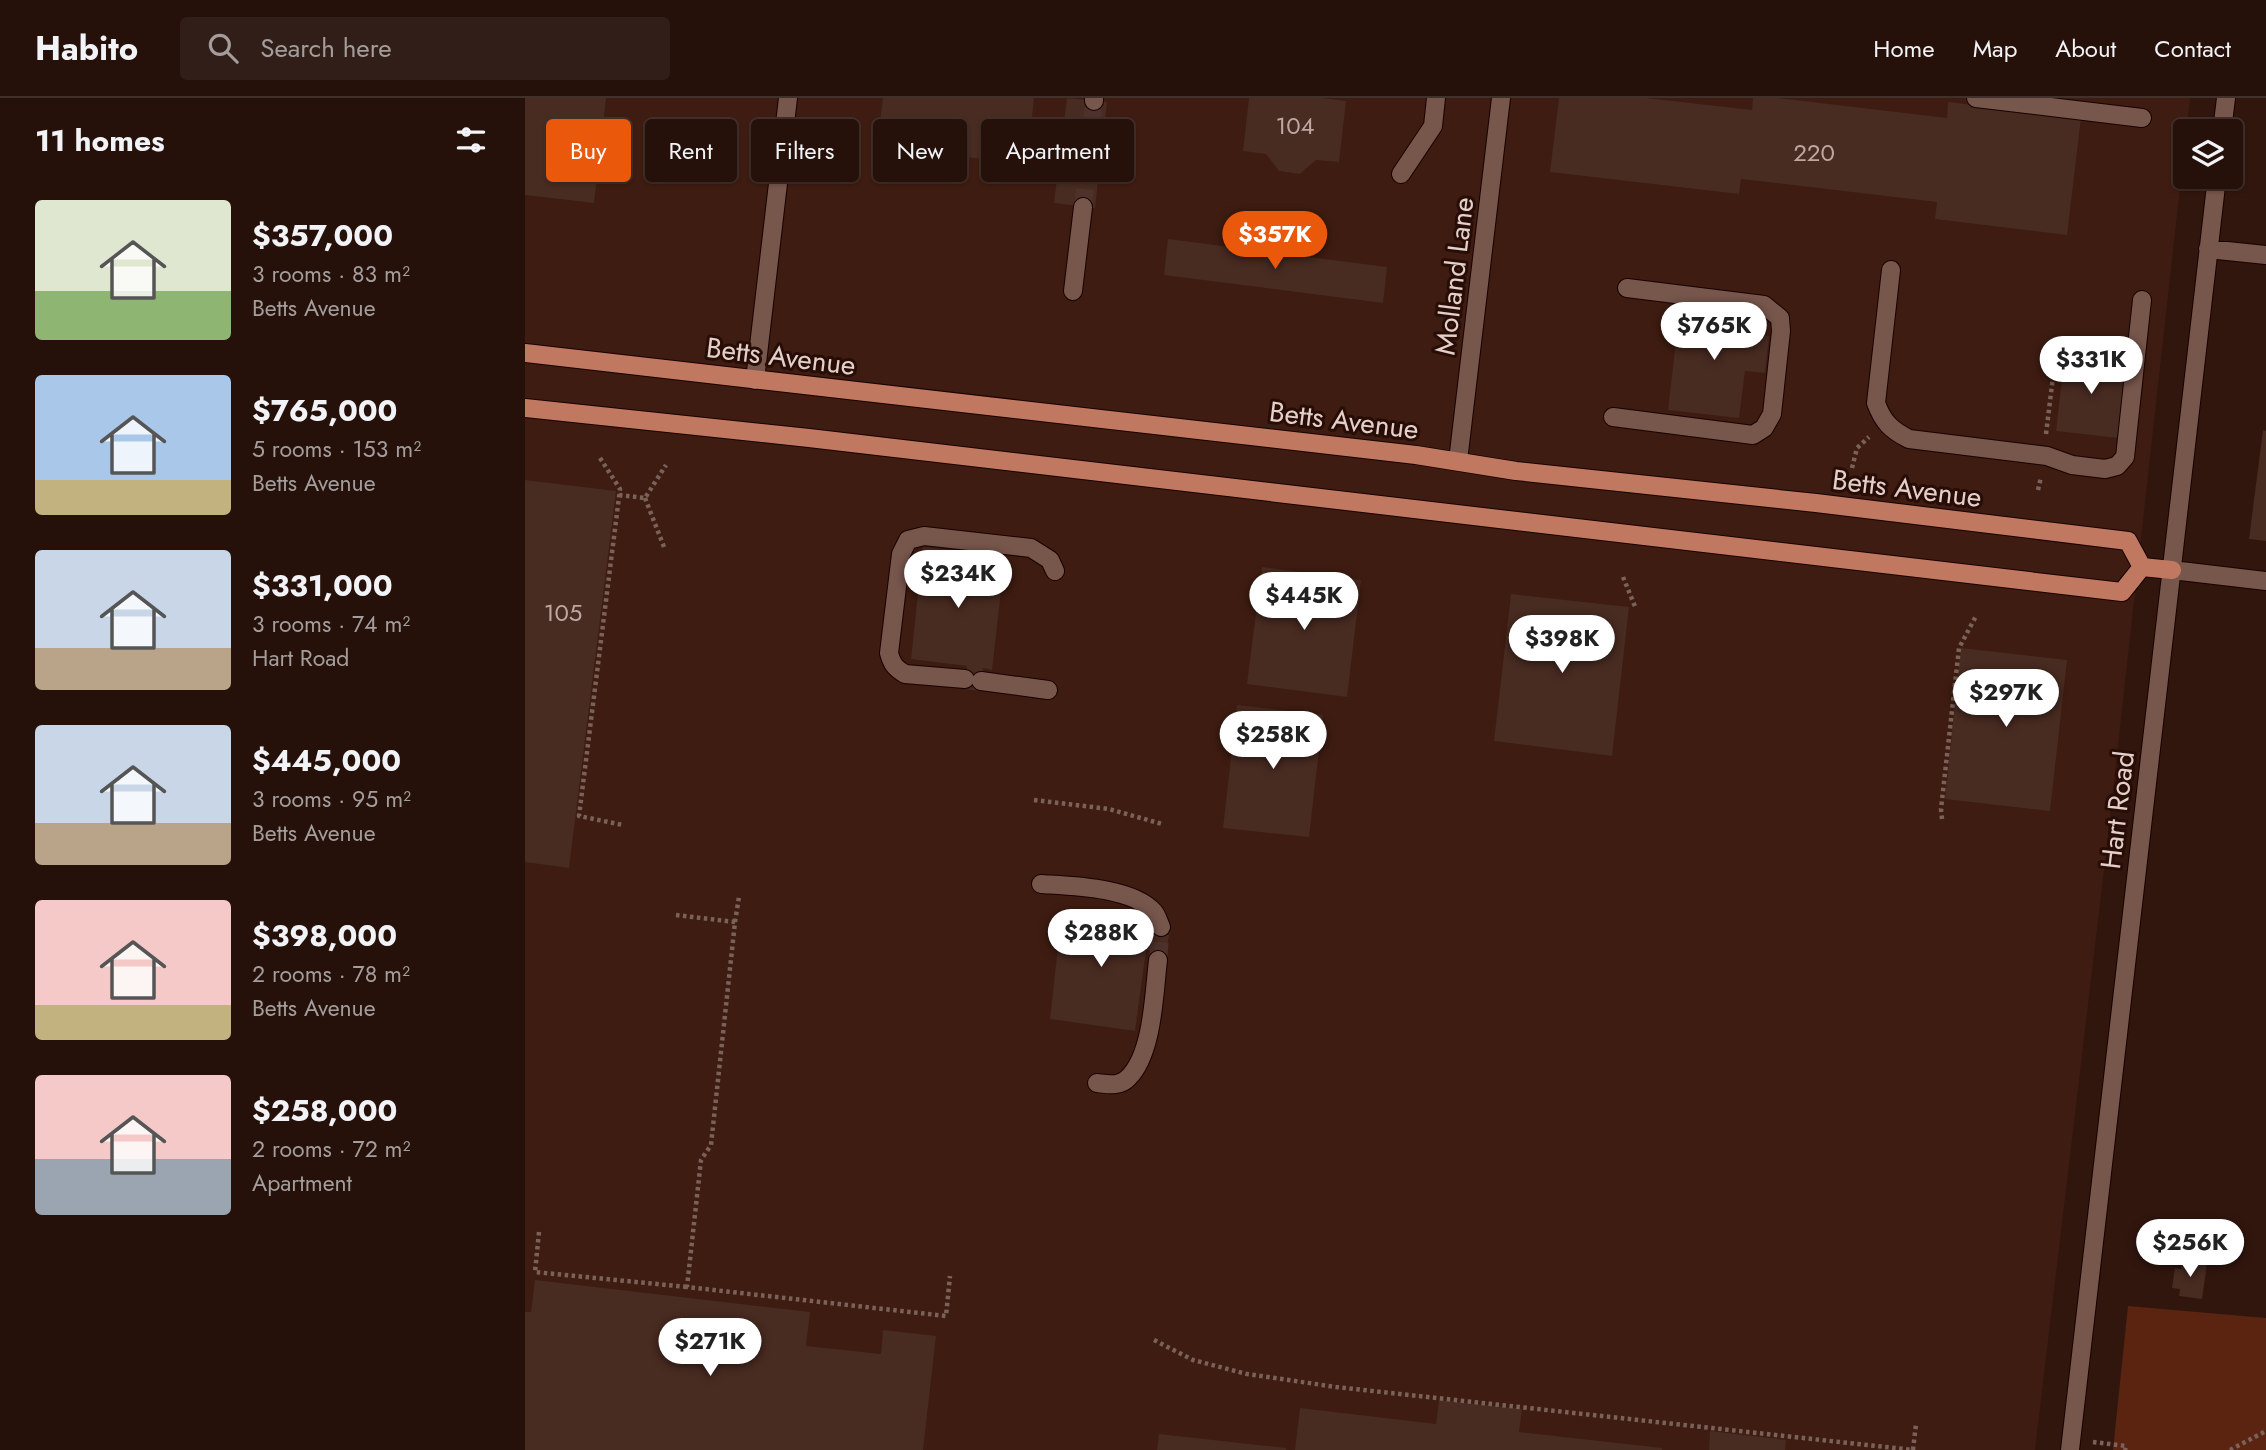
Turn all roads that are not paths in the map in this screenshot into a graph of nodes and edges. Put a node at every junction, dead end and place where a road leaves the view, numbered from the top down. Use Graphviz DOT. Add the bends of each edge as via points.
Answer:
graph roads {
  1 [pos="788,98"];
  2 [pos="1436,98"];
  3 [pos="1501,98"];
  4 [pos="1976,98"];
  5 [pos="2226,98"];
  6 [pos="2142,118"];
  7 [pos="2223,119"];
  8 [pos="1401,174"];
  9 [pos="2216,189"];
  10 [pos="1083,207"];
  11 [pos="2208,249"];
  12 [pos="2266,255"];
  13 [pos="1891,270"];
  14 [pos="1627,288"];
  15 [pos="1073,291"];
  16 [pos="2142,300"];
  17 [pos="525,353"];
  18 [pos="755,380"];
  19 [pos="525,408"];
  20 [pos="1613,417"];
  21 [pos="1458,461"];
  22 [pos="2142,567"];
  23 [pos="2172,570"];
  24 [pos="1055,571"];
  25 [pos="2266,581"];
  26 [pos="1048,690"];
  27 [pos="1041,884"];
  28 [pos="1160,927"];
  29 [pos="1158,960"];
  30 [pos="1097,1083"];
  31 [pos="2071,1445"];
  1 -- 18 [label="street"];
  2 -- 8 [label="street" via="1433,126"];
  3 -- 21 [label="street, Molland Lane"];
  4 -- 6 [label="street"];
  5 -- 7 [label="street"];
  9 -- 11 [label="street, Hart Road"];
  10 -- 15 [label="street"];
  11 -- 12 [label="street"];
  11 -- 23 [label="street, Hart Road"];
  13 -- 16 [label="street" via="1876,403 1893,432 1909,439 2044,456 2105,469 2117,466 2125,457"];
  14 -- 20 [label="street" via="1764,304 1780,318 1781,331 1772,414 1753,435"];
  17 -- 18 [label="main road, Betts Avenue"];
  18 -- 21 [label="main road, Betts Avenue"];
  19 -- 22 [label="main road" via="2122,592"];
  21 -- 22 [label="main road, Betts Avenue" via="2128,541"];
  22 -- 23 [label="main road"];
  23 -- 25 [label="street"];
  23 -- 31 [label="street, Hart Road"];
  24 -- 26 [label="street" via="1050,561 1031,548 924,536 908,540 901,554 889,653 891,662 905,674"];
  27 -- 28 [label="street" via="1129,896 1154,912"];
  29 -- 30 [label="street" via="1140,1061 1128,1080 1115,1085"];
}
